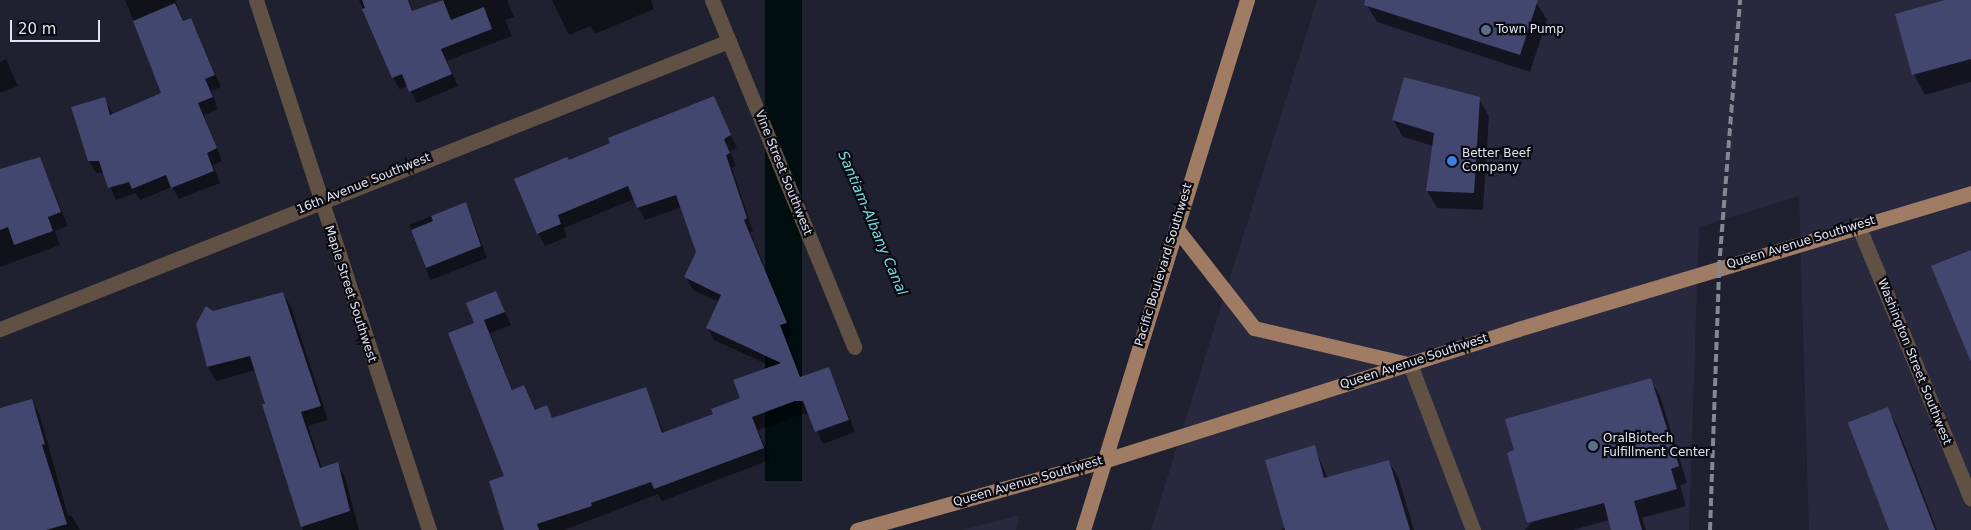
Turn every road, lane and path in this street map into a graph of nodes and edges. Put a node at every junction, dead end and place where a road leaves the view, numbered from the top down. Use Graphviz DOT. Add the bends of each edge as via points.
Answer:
graph roads {
  1 [pos="256,0"];
  2 [pos="712,0"];
  3 [pos="1247,0"];
  4 [pos="729,41"];
  5 [pos="1971,192"];
  6 [pos="319,202"];
  7 [pos="1858,225"];
  8 [pos="1176,228"];
  9 [pos="0,329"];
  10 [pos="854,347"];
  11 [pos="1410,364"];
  12 [pos="1103,461"];
  13 [pos="1971,499"];
  14 [pos="429,530"];
  15 [pos="857,530"];
  16 [pos="1083,530"];
  17 [pos="1473,530"];
  1 -- 6 [label="street, Maple Street Southwest"];
  2 -- 4 [label="street, Vine Street Southwest"];
  3 -- 8 [label="main road, Pacific Boulevard Southwest"];
  4 -- 6 [label="street, 16th Avenue Southwest"];
  4 -- 10 [label="street, Vine Street Southwest"];
  5 -- 7 [label="main road, Queen Avenue Southwest"];
  6 -- 9 [label="street, 16th Avenue Southwest"];
  6 -- 14 [label="street, Maple Street Southwest"];
  7 -- 11 [label="main road, Queen Avenue Southwest"];
  7 -- 13 [label="street, Washington Street Southwest"];
  8 -- 11 [label="main road" via="1254,328"];
  8 -- 12 [label="main road, Pacific Boulevard Southwest"];
  11 -- 12 [label="main road, Queen Avenue Southwest"];
  11 -- 17 [label="street"];
  12 -- 15 [label="main road, Queen Avenue Southwest"];
  12 -- 16 [label="main road, Pacific Boulevard Southwest"];
}
